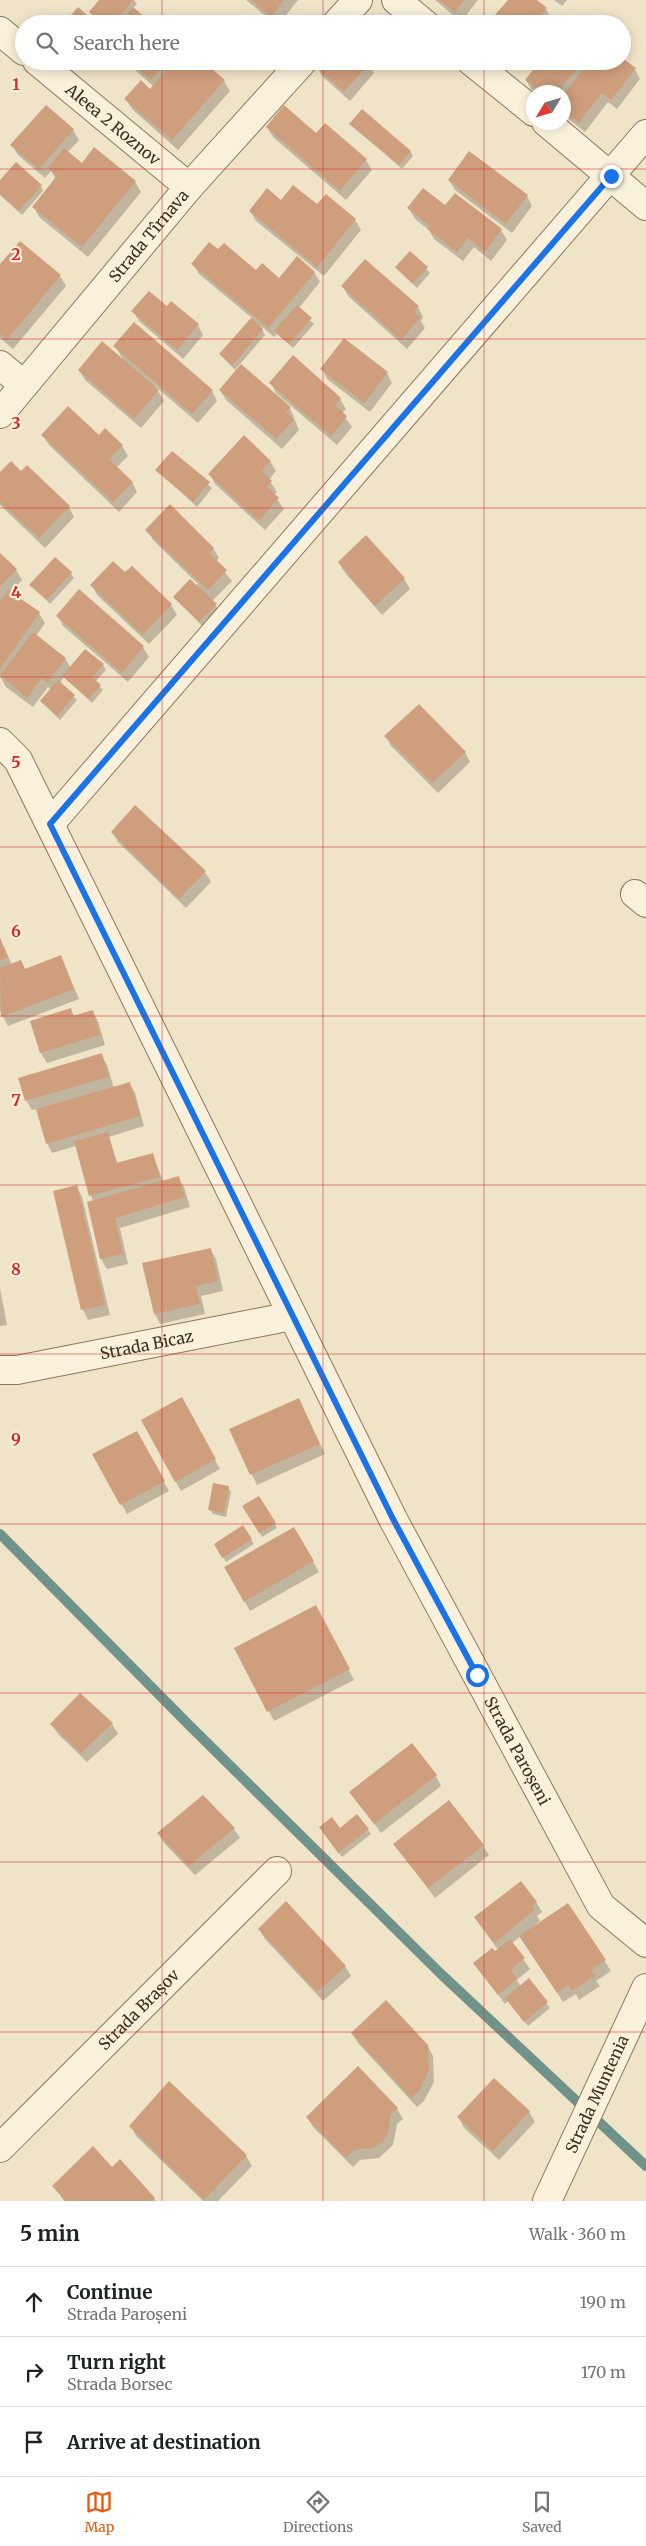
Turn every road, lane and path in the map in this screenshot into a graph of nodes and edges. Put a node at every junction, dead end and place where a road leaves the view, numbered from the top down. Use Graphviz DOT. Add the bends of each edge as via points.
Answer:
graph roads {
  1 [pos="358,0"];
  2 [pos="396,0"];
  3 [pos="344,15"];
  4 [pos="414,15"];
  5 [pos="0,31"];
  6 [pos="15,44"];
  7 [pos="48,70"];
  8 [pos="295,70"];
  9 [pos="482,70"];
  10 [pos="526,106"];
  11 [pos="556,130"];
  12 [pos="646,134"];
  13 [pos="611,176"];
  14 [pos="189,187"];
  15 [pos="646,206"];
  16 [pos="0,365"];
  17 [pos="24,384"];
  18 [pos="0,414"];
  19 [pos="0,742"];
  20 [pos="50,824"];
  21 [pos="292,1316"];
  22 [pos="0,1370"];
  23 [pos="277,1871"];
  24 [pos="646,1943"];
  25 [pos="646,1988"];
  26 [pos="0,2148"];
  27 [pos="547,2201"];
  1 -- 3 [label="street"];
  2 -- 4 [label="street"];
  5 -- 6 [label="street"];
  7 -- 14 [label="street, Aleea 2 Roznov"];
  8 -- 14 [label="street, Strada Tîrnava"];
  9 -- 10 [label="street"];
  11 -- 13 [label="street"];
  12 -- 13 [label="street"];
  13 -- 15 [label="street"];
  13 -- 20 [label="street"];
  14 -- 17 [label="street, Strada Tîrnava"];
  16 -- 17 [label="street"];
  17 -- 18 [label="street, Strada Tîrnava"];
  19 -- 20 [label="street, Strada Paroșeni" via="18,760"];
  20 -- 21 [label="street, Strada Paroșeni"];
  21 -- 22 [label="street, Strada Bicaz" via="17,1370"];
  21 -- 24 [label="street, Strada Paroșeni" via="393,1519 601,1906"];
  23 -- 26 [label="street, Strada Brașov"];
  25 -- 27 [label="street, Strada Muntenia"];
}
